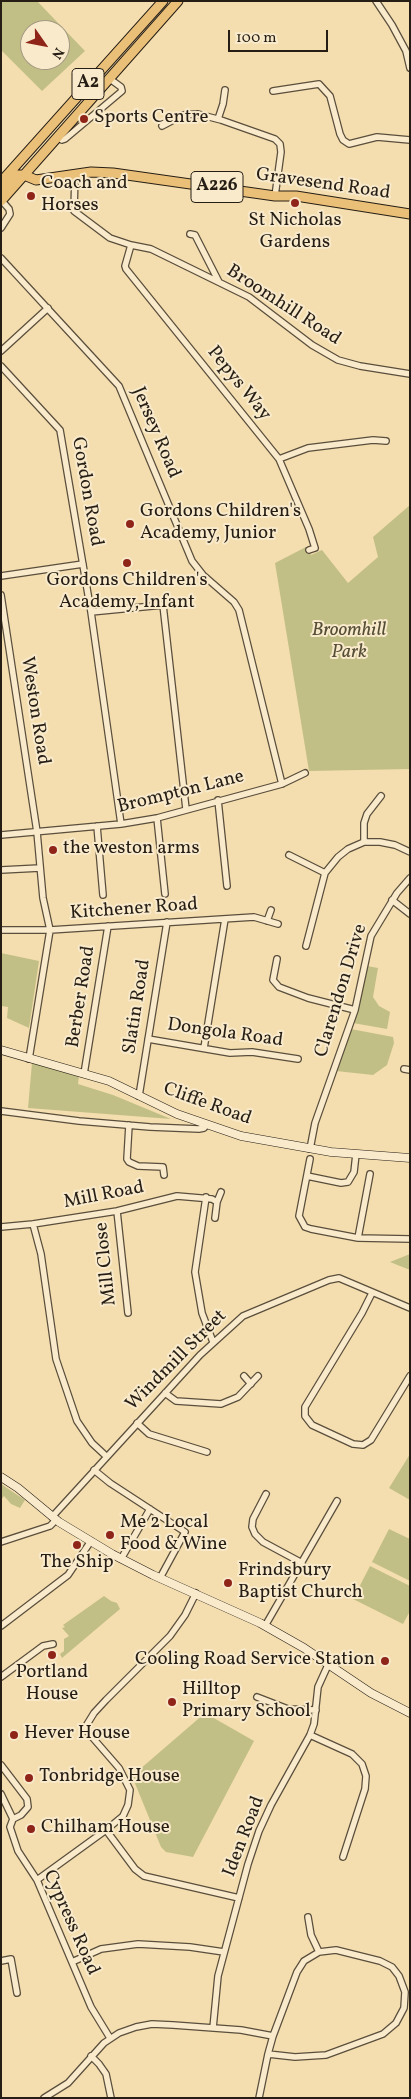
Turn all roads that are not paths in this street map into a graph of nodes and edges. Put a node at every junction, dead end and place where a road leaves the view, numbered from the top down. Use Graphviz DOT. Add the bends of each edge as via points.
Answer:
graph roads {
  1 [pos="163,1"];
  2 [pos="178,1"];
  3 [pos="376,1"];
  4 [pos="160,22"];
  5 [pos="116,54"];
  6 [pos="410,68"];
  7 [pos="110,78"];
  8 [pos="225,90"];
  9 [pos="273,91"];
  10 [pos="218,119"];
  11 [pos="52,124"];
  12 [pos="162,126"];
  13 [pos="58,137"];
  14 [pos="410,140"];
  15 [pos="75,174"];
  16 [pos="24,175"];
  17 [pos="1,182"];
  18 [pos="1,191"];
  19 [pos="275,196"];
  20 [pos="1,201"];
  21 [pos="410,214"];
  22 [pos="1,228"];
  23 [pos="190,234"];
  24 [pos="130,245"];
  25 [pos="1,258"];
  26 [pos="220,282"];
  27 [pos="48,308"];
  28 [pos="1,351"];
  29 [pos="1,366"];
  30 [pos="410,374"];
  31 [pos="386,441"];
  32 [pos="279,459"];
  33 [pos="309,550"];
  34 [pos="83,564"];
  35 [pos="1,576"];
  36 [pos="1,595"];
  37 [pos="91,612"];
  38 [pos="305,773"];
  39 [pos="282,784"];
  40 [pos="381,796"];
  41 [pos="218,800"];
  42 [pos="186,809"];
  43 [pos="157,818"];
  44 [pos="121,824"];
  45 [pos="97,826"];
  46 [pos="37,832"];
  47 [pos="1,835"];
  48 [pos="364,842"];
  49 [pos="410,852"];
  50 [pos="289,855"];
  51 [pos="40,868"];
  52 [pos="1,870"];
  53 [pos="325,873"];
  54 [pos="410,878"];
  55 [pos="227,886"];
  56 [pos="165,894"];
  57 [pos="103,895"];
  58 [pos="392,900"];
  59 [pos="271,910"];
  60 [pos="410,914"];
  61 [pos="225,919"];
  62 [pos="268,921"];
  63 [pos="167,922"];
  64 [pos="278,924"];
  65 [pos="108,926"];
  66 [pos="1,930"];
  67 [pos="50,930"];
  68 [pos="306,946"];
  69 [pos="277,959"];
  70 [pos="355,1010"];
  71 [pos="148,1039"];
  72 [pos="204,1048"];
  73 [pos="1,1050"];
  74 [pos="29,1059"];
  75 [pos="298,1060"];
  76 [pos="84,1074"];
  77 [pos="139,1096"];
  78 [pos="1,1111"];
  79 [pos="129,1125"];
  80 [pos="206,1125"];
  81 [pos="310,1150"];
  82 [pos="356,1154"];
  83 [pos="410,1158"];
  84 [pos="310,1159"];
  85 [pos="164,1174"];
  86 [pos="370,1174"];
  87 [pos="307,1176"];
  88 [pos="221,1192"];
  89 [pos="211,1199"];
  90 [pos="117,1211"];
  91 [pos="215,1218"];
  92 [pos="33,1224"];
  93 [pos="1,1227"];
  94 [pos="358,1238"];
  95 [pos="410,1239"];
  96 [pos="372,1293"];
  97 [pos="410,1308"];
  98 [pos="128,1313"];
  99 [pos="213,1342"];
  100 [pos="244,1376"];
  101 [pos="258,1376"];
  102 [pos="410,1376"];
  103 [pos="251,1384"];
  104 [pos="165,1393"];
  105 [pos="137,1423"];
  106 [pos="207,1452"];
  107 [pos="106,1456"];
  108 [pos="94,1470"];
  109 [pos="1,1477"];
  110 [pos="266,1494"];
  111 [pos="338,1501"];
  112 [pos="150,1509"];
  113 [pos="54,1518"];
  114 [pos="91,1541"];
  115 [pos="1,1542"];
  116 [pos="121,1559"];
  117 [pos="302,1563"];
  118 [pos="163,1579"];
  119 [pos="196,1593"];
  120 [pos="1,1626"];
  121 [pos="265,1626"];
  122 [pos="53,1644"];
  123 [pos="328,1665"];
  124 [pos="1,1676"];
  125 [pos="258,1697"];
  126 [pos="316,1710"];
  127 [pos="410,1713"];
  128 [pos="310,1735"];
  129 [pos="1,1765"];
  130 [pos="1,1794"];
  131 [pos="14,1819"];
  132 [pos="106,1830"];
  133 [pos="343,1857"];
  134 [pos="36,1880"];
  135 [pos="239,1898"];
  136 [pos="308,1917"];
  137 [pos="224,1952"];
  138 [pos="318,1952"];
  139 [pos="1,1961"];
  140 [pos="72,1962"];
  141 [pos="17,1993"];
  142 [pos="213,2028"];
  143 [pos="273,2036"];
  144 [pos="110,2038"];
  145 [pos="268,2054"];
  146 [pos="91,2056"];
  147 [pos="44,2098"];
  148 [pos="111,2098"];
  149 [pos="259,2098"];
  1 -- 5 [label="main road, A2"];
  2 -- 4 [label="main road, A2"];
  3 -- 6 [label="street" via="406,50"];
  4 -- 5 [label="main road" via="145,30 122,55"];
  4 -- 7 [label="main road, A2"];
  5 -- 11 [label="main road, A2"];
  7 -- 11 [label="main road" via="104,75 67,116"];
  7 -- 13 [label="main road, A2"];
  7 -- 13 [label="street" via="122,91 65,139"];
  8 -- 10 [label="street"];
  9 -- 14 [label="street" via="319,84 330,96 340,134 349,144 377,137"];
  10 -- 12 [label="street" via="183,114"];
  10 -- 19 [label="street" via="279,143 281,156"];
  11 -- 17 [label="main road, A2"];
  13 -- 16 [label="main road, A2"];
  15 -- 16 [label="main road, Gravesend Road / A226" via="36,180"];
  15 -- 19 [label="main road, Gravesend Road / A226" via="113,173"];
  15 -- 24 [label="street, Broomhill Road" via="74,211 110,238"];
  16 -- 18 [label="main road, A2" via="16,175"];
  16 -- 20 [label="main road, A2"];
  19 -- 21 [label="main road, Gravesend Road / A226" via="296,196"];
  20 -- 22 [label="street" via="10,214"];
  23 -- 26 [label="street" via="195,235"];
  24 -- 26 [label="street, Broomhill Road" via="151,249"];
  24 -- 32 [label="street, Pepys Way" via="126,269"];
  25 -- 27 [label="street, Jersey Road"];
  26 -- 30 [label="street, Broomhill Road" via="249,297 334,358"];
  27 -- 28 [label="street"];
  27 -- 39 [label="street, Jersey Road" via="119,386 192,561 239,610"];
  29 -- 34 [label="street, Gordon Road" via="60,430"];
  31 -- 32 [label="street" via="308,448"];
  32 -- 33 [label="street, Pepys Way" via="309,529 314,548"];
  34 -- 35 [label="street"];
  34 -- 37 [label="street, Gordon Road"];
  36 -- 46 [label="street, Weston Road"];
  37 -- 42 [label="street" via="163,605"];
  37 -- 44 [label="street, Gordon Road"];
  38 -- 39 [label="street, Brompton Lane"];
  39 -- 41 [label="street, Brompton Lane"];
  40 -- 48 [label="street" via="367,814"];
  41 -- 42 [label="street, Brompton Lane"];
  41 -- 55 [label="street"];
  42 -- 43 [label="street, Brompton Lane"];
  43 -- 44 [label="street, Brompton Lane"];
  43 -- 56 [label="street"];
  44 -- 45 [label="street, Brompton Lane"];
  45 -- 46 [label="street, Brompton Lane"];
  45 -- 57 [label="street"];
  46 -- 47 [label="street, Brompton Lane"];
  46 -- 51 [label="street, Weston Road"];
  48 -- 49 [label="street" via="394,845"];
  48 -- 53 [label="street" via="348,849"];
  50 -- 53 [label="street"];
  51 -- 52 [label="street"];
  51 -- 67 [label="street, Weston Road"];
  53 -- 68 [label="street"];
  54 -- 58 [label="street, Clarendon Drive"];
  58 -- 60 [label="street"];
  58 -- 70 [label="street, Clarendon Drive" via="371,936"];
  59 -- 62 [label="street"];
  61 -- 62 [label="street, Kitchener Road" via="254,917"];
  61 -- 63 [label="street, Kitchener Road"];
  61 -- 72 [label="street"];
  62 -- 64 [label="street, Kitchener Road"];
  63 -- 65 [label="street, Kitchener Road"];
  63 -- 71 [label="street, Slatin Road"];
  65 -- 67 [label="street, Kitchener Road"];
  65 -- 76 [label="street, Berber Road"];
  66 -- 67 [label="street, Kitchener Road"];
  67 -- 74 [label="street, Weston Road"];
  69 -- 70 [label="street" via="273,980 279,987"];
  70 -- 81 [label="street, Clarendon Drive" via="315,1124"];
  71 -- 72 [label="street, Dongola Road"];
  71 -- 77 [label="street, Slatin Road"];
  72 -- 75 [label="street, Dongola Road"];
  73 -- 74 [label="main road, Cliffe Road"];
  74 -- 76 [label="main road, Cliffe Road"];
  76 -- 77 [label="main road, Cliffe Road" via="114,1083"];
  77 -- 80 [label="main road, Cliffe Road"];
  78 -- 79 [label="street"];
  79 -- 80 [label="street" via="199,1129"];
  79 -- 85 [label="street" via="128,1162 138,1166 163,1167"];
  80 -- 81 [label="main road, Cliffe Road"];
  81 -- 82 [label="main road, Cliffe Road"];
  82 -- 83 [label="main road, Cliffe Road"];
  82 -- 87 [label="street" via="354,1172 348,1182"];
  84 -- 87 [label="street"];
  86 -- 94 [label="street"];
  87 -- 94 [label="street" via="299,1216 302,1224 310,1229"];
  88 -- 89 [label="street"];
  89 -- 90 [label="street, Mill Road" via="177,1196"];
  89 -- 91 [label="street"];
  89 -- 99 [label="street" via="195,1272 202,1313"];
  90 -- 92 [label="street, Mill Road"];
  90 -- 98 [label="street, Mill Close"];
  92 -- 93 [label="street, Mill Road"];
  92 -- 107 [label="street" via="56,1359 78,1421 92,1443"];
  94 -- 95 [label="street"];
  96 -- 97 [label="street, Windmill Street"];
  96 -- 99 [label="street, Windmill Street" via="339,1278 329,1280 243,1316"];
  96 -- 102 [label="street" via="305,1407 305,1416 312,1424 353,1444 363,1445 371,1440"];
  99 -- 104 [label="street, Windmill Street"];
  100 -- 103 [label="street"];
  101 -- 103 [label="street"];
  103 -- 104 [label="street" via="235,1399 220,1404 176,1402"];
  104 -- 105 [label="street, Windmill Street"];
  105 -- 106 [label="street" via="149,1434"];
  105 -- 107 [label="street, Windmill Street"];
  107 -- 108 [label="street, Windmill Street"];
  108 -- 112 [label="street"];
  108 -- 113 [label="street, Windmill Street"];
  109 -- 113 [label="main road"];
  110 -- 117 [label="street" via="253,1519 255,1534 263,1542"];
  111 -- 117 [label="street"];
  112 -- 116 [label="street"];
  112 -- 118 [label="street" via="185,1533"];
  113 -- 114 [label="main road"];
  113 -- 115 [label="street" via="50,1526"];
  114 -- 116 [label="main road"];
  114 -- 120 [label="street" via="68,1575"];
  116 -- 118 [label="main road"];
  117 -- 121 [label="street"];
  118 -- 119 [label="main road"];
  119 -- 121 [label="main road"];
  119 -- 132 [label="street" via="170,1636 87,1722 86,1730 119,1768 130,1790 123,1816"];
  121 -- 123 [label="main road"];
  122 -- 124 [label="street" via="43,1646"];
  123 -- 126 [label="street, Iden Road" via="318,1687"];
  123 -- 127 [label="main road"];
  125 -- 126 [label="street" via="288,1708"];
  126 -- 128 [label="street, Iden Road"];
  128 -- 133 [label="street" via="352,1754 362,1764 366,1776 365,1789"];
  128 -- 135 [label="street, Iden Road" via="271,1805 256,1840"];
  129 -- 131 [label="street" via="28,1799 28,1807"];
  130 -- 131 [label="street, Cypress Road"];
  131 -- 134 [label="street, Cypress Road" via="10,1827 18,1851"];
  132 -- 134 [label="street"];
  132 -- 135 [label="street" via="142,1875"];
  134 -- 140 [label="street, Cypress Road"];
  135 -- 137 [label="street, Iden Road"];
  136 -- 138 [label="street"];
  137 -- 140 [label="street" via="138,1944 101,1949"];
  137 -- 142 [label="street, Iden Road" via="218,1976"];
  138 -- 143 [label="street" via="304,1961 296,1972"];
  138 -- 145 [label="street" via="350,1953 380,1960 392,1967 405,1992 402,2014 383,2034 326,2055 295,2057"];
  139 -- 141 [label="street" via="11,1959"];
  140 -- 144 [label="street, Cypress Road" via="90,2007"];
  142 -- 143 [label="street"];
  142 -- 144 [label="street" via="147,2024"];
  143 -- 145 [label="street"];
  144 -- 146 [label="street"];
  145 -- 149 [label="street"];
  146 -- 147 [label="street" via="68,2083"];
  146 -- 148 [label="street" via="106,2074"];
}
